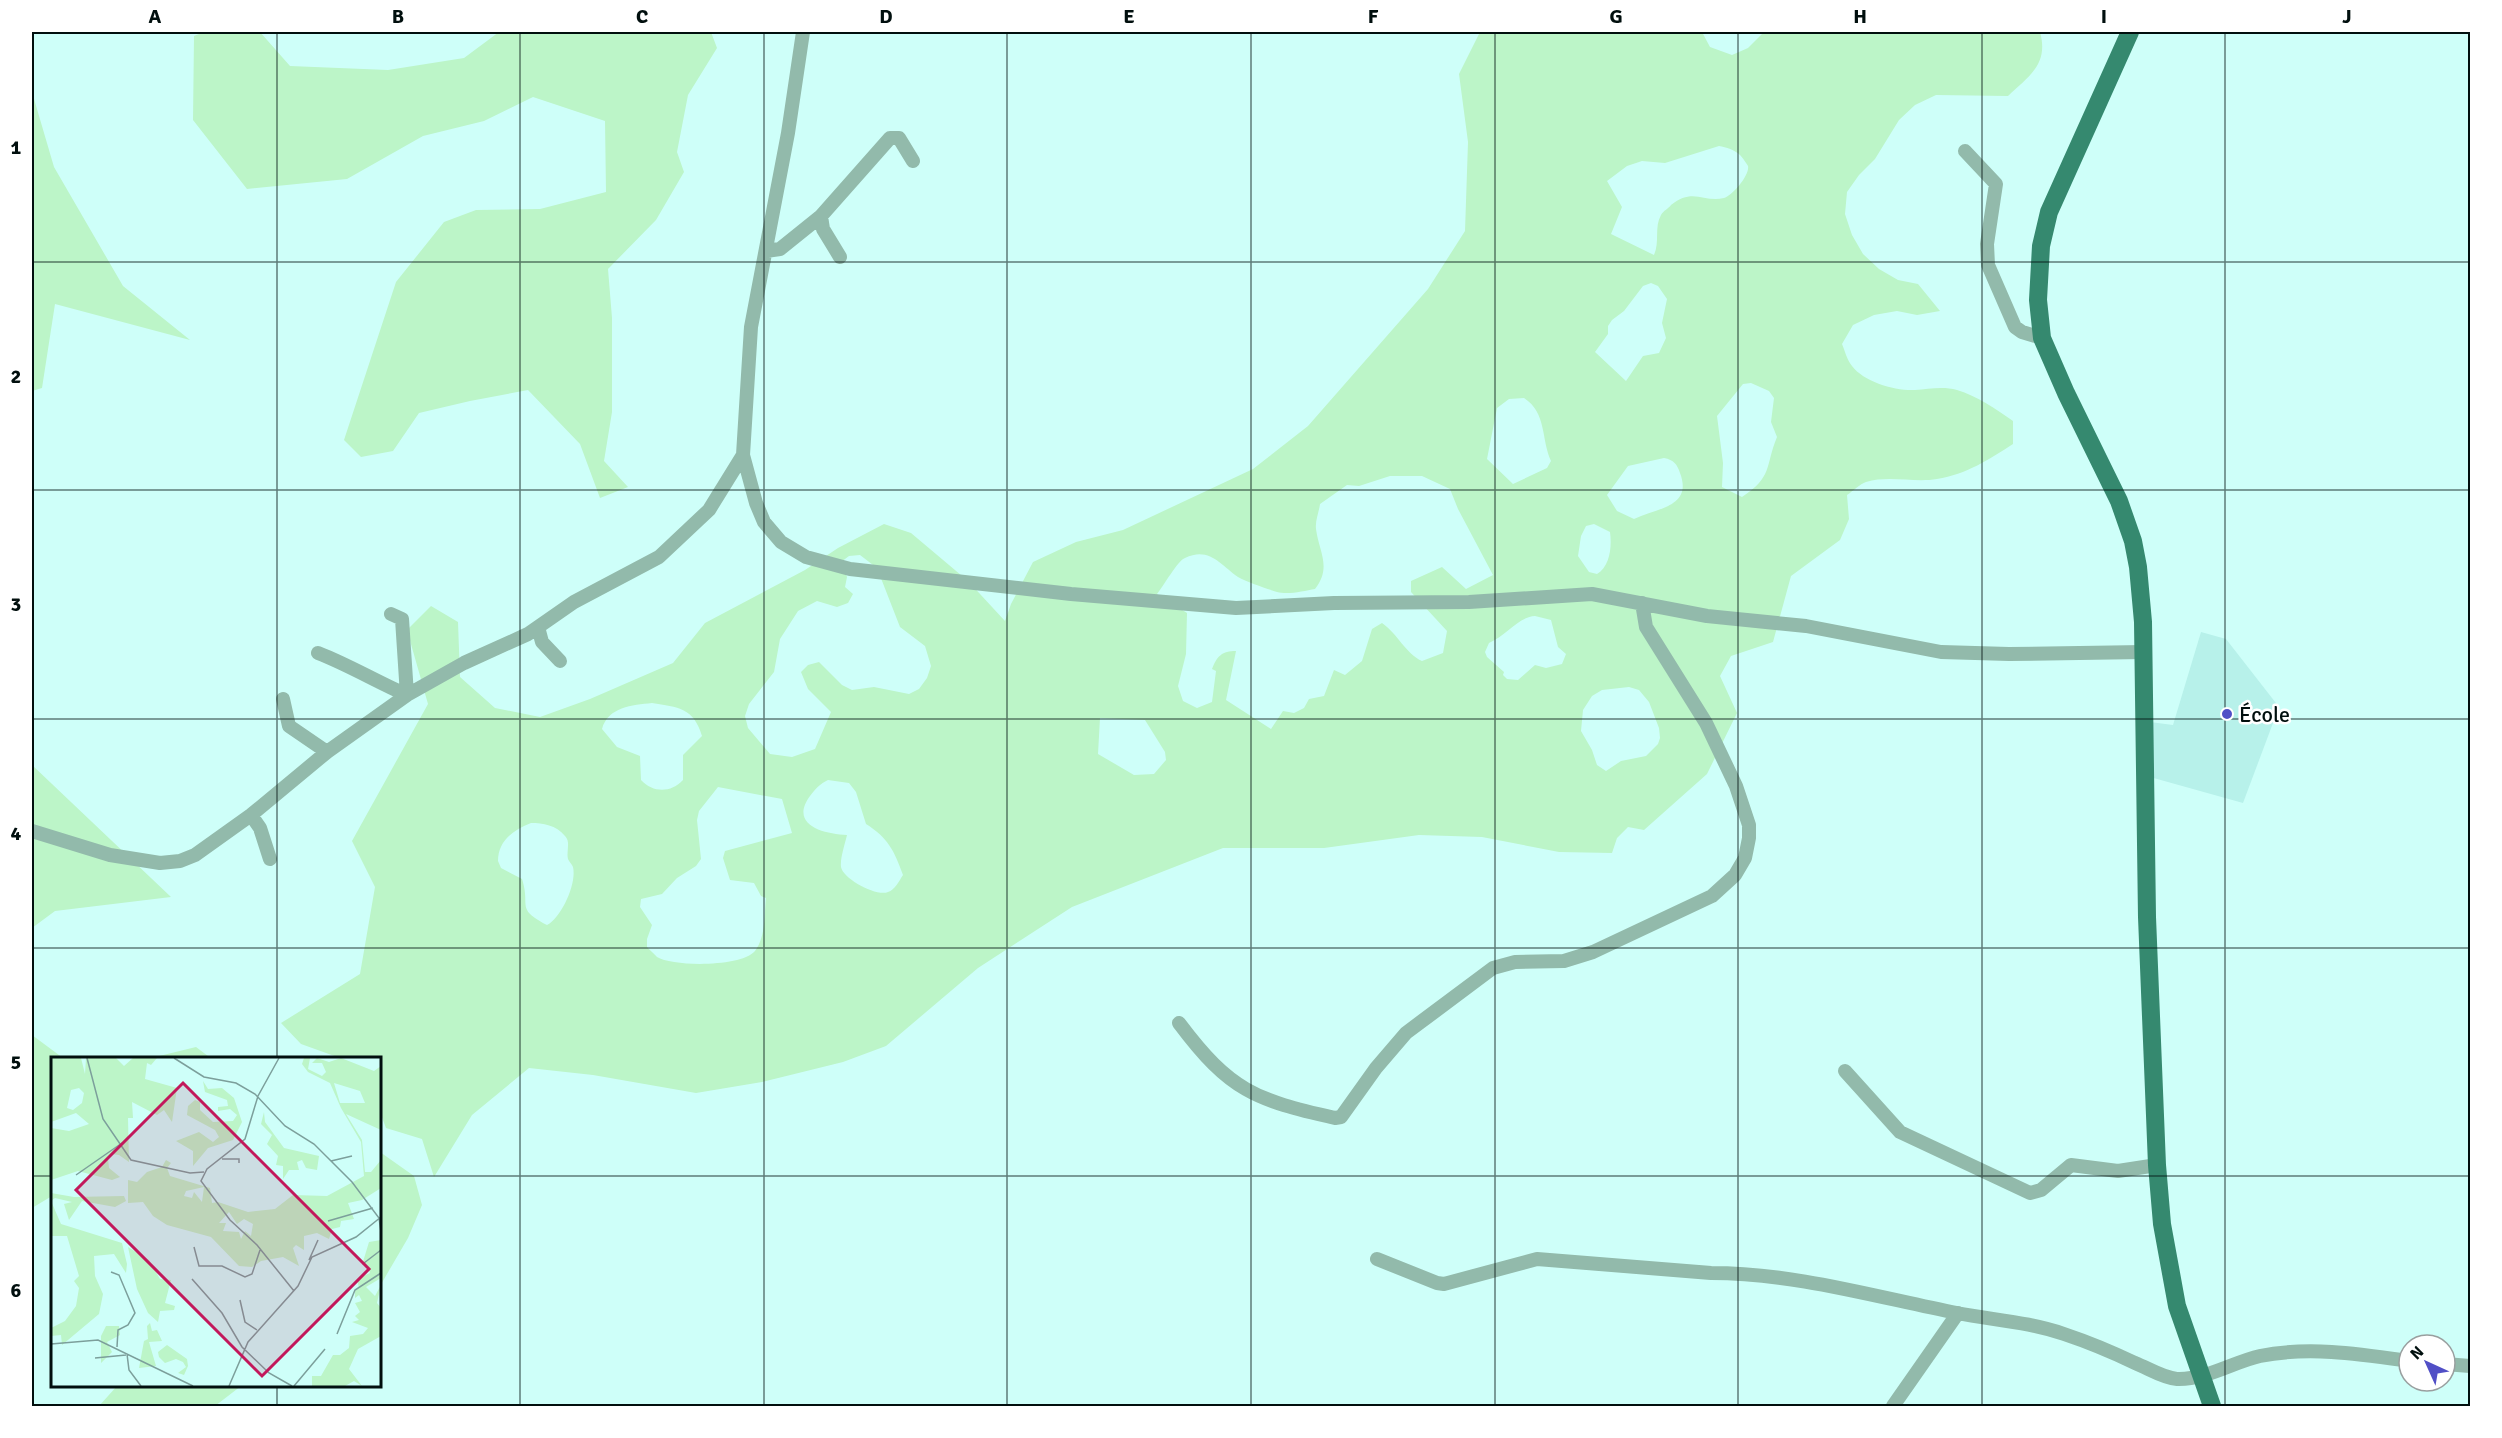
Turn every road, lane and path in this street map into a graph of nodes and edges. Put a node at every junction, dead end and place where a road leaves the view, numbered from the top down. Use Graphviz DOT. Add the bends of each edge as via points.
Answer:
graph roads {
  1 [pos="803,32"];
  2 [pos="2130,32"];
  3 [pos="1965,151"];
  4 [pos="913,161"];
  5 [pos="821,216"];
  6 [pos="766,251"];
  7 [pos="840,257"];
  8 [pos="2042,338"];
  9 [pos="743,455"];
  10 [pos="1641,603"];
  11 [pos="391,614"];
  12 [pos="538,627"];
  13 [pos="2143,652"];
  14 [pos="318,653"];
  15 [pos="560,661"];
  16 [pos="407,695"];
  17 [pos="283,699"];
  18 [pos="327,752"];
  19 [pos="251,815"];
  20 [pos="32,831"];
  21 [pos="270,859"];
  22 [pos="1179,1023"];
  23 [pos="1845,1071"];
  24 [pos="2157,1165"];
  25 [pos="1377,1259"];
  26 [pos="1958,1313"];
  27 [pos="2397,1359"];
  28 [pos="2200,1376"];
  29 [pos="1893,1406"];
  30 [pos="2212,1407"];
  1 -- 6 [label="street"];
  2 -- 8 [label="main road" via="2049,212 2038,277"];
  3 -- 8 [label="street" via="1996,184 1988,265 2010,318 2022,332"];
  4 -- 5 [label="street" via="899,138 890,138"];
  5 -- 6 [label="street" via="780,249"];
  5 -- 7 [label="street" via="823,229"];
  6 -- 9 [label="street" via="750,336"];
  8 -- 13 [label="main road" via="2127,524 2141,585"];
  9 -- 10 [label="street" via="760,514 771,533 806,557 850,569 1071,594 1246,608 1469,602 1582,593"];
  9 -- 12 [label="street" via="709,510 659,557 574,602"];
  10 -- 13 [label="street" via="1707,616 1806,626 1941,652"];
  10 -- 22 [label="street" via="1646,627 1706,723 1736,786 1749,825 1744,858 1735,875 1712,896 1593,952 1564,961 1515,962 1493,968 1406,1033 1341,1118 1280,1106 1257,1097 1216,1068"];
  11 -- 16 [label="street" via="402,619"];
  12 -- 15 [label="street" via="542,642"];
  12 -- 16 [label="street"];
  13 -- 24 [label="main road" via="2147,917"];
  14 -- 16 [label="street"];
  16 -- 18 [label="street"];
  17 -- 18 [label="street" via="289,726"];
  18 -- 19 [label="street"];
  19 -- 20 [label="street" via="195,855 170,863 110,855"];
  19 -- 21 [label="street" via="260,828"];
  23 -- 24 [label="street" via="1900,1132 2030,1193 2041,1190 2071,1165 2118,1171"];
  24 -- 28 [label="main road" via="2172,1282"];
  25 -- 26 [label="street" via="1444,1284 1537,1260 1739,1273 1864,1292"];
  26 -- 28 [label="street" via="2029,1324 2064,1334 2170,1377"];
  26 -- 29 [label="street"];
  27 -- 28 [label="street" via="2303,1352 2259,1356"];
  28 -- 30 [label="main road"];
}
